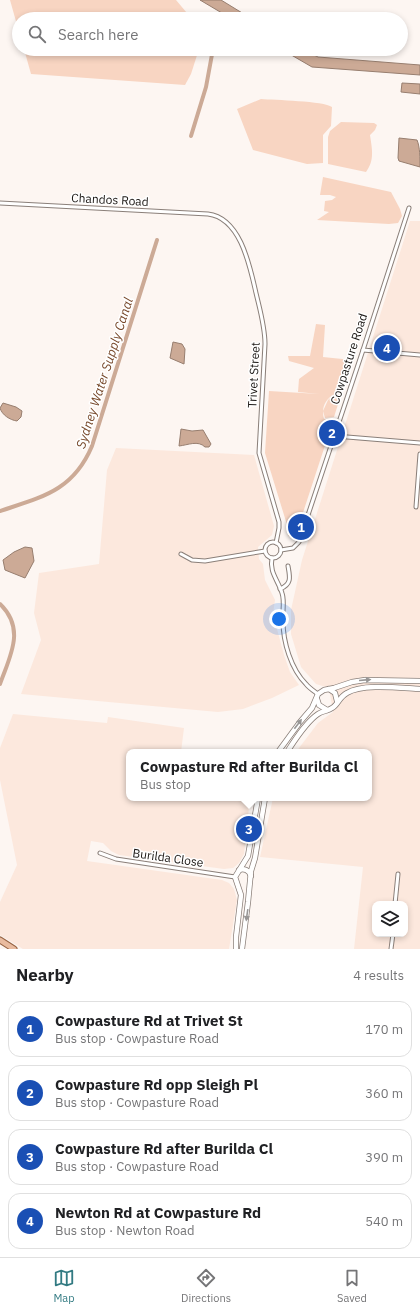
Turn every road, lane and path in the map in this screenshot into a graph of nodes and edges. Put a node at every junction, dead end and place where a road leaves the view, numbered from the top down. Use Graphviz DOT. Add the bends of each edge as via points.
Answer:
graph roads {
  1 [pos="0,203"];
  2 [pos="409,208"];
  3 [pos="219,217"];
  4 [pos="363,350"];
  5 [pos="420,355"];
  6 [pos="335,436"];
  7 [pos="420,443"];
  8 [pos="420,454"];
  9 [pos="416,507"];
  10 [pos="276,543"];
  11 [pos="281,550"];
  12 [pos="265,551"];
  13 [pos="181,554"];
  14 [pos="272,558"];
  15 [pos="288,566"];
  16 [pos="280,589"];
  17 [pos="420,681"];
  18 [pos="327,689"];
  19 [pos="420,689"];
  20 [pos="318,695"];
  21 [pos="337,702"];
  22 [pos="326,710"];
  23 [pos="280,749"];
  24 [pos="288,749"];
  25 [pos="257,801"];
  26 [pos="264,801"];
  27 [pos="100,852"];
  28 [pos="239,870"];
  29 [pos="398,874"];
  30 [pos="235,877"];
  31 [pos="251,878"];
  32 [pos="237,883"];
  33 [pos="395,901"];
  34 [pos="393,937"];
  35 [pos="0,940"];
  36 [pos="14,949"];
  37 [pos="236,949"];
  38 [pos="242,949"];
  39 [pos="391,949"];
  1 -- 3 [label="street, Chandos Road" via="208,214"];
  2 -- 4 [label="street, Cowpasture Road"];
  3 -- 10 [label="street, Trivet Street" via="230,226 246,252 263,323 265,344 259,453 279,522"];
  4 -- 5 [label="street"];
  4 -- 6 [label="street, Cowpasture Road"];
  6 -- 7 [label="street"];
  6 -- 11 [label="street, Cowpasture Road" via="300,542 293,548"];
  8 -- 9 [label="street"];
  10 -- 11 [label="street"];
  10 -- 12 [label="street" via="268,544"];
  11 -- 14 [label="street" via="277,557"];
  12 -- 13 [label="street" via="205,561 192,560"];
  12 -- 14 [label="street" via="267,556"];
  14 -- 16 [label="street" via="272,571"];
  15 -- 16 [label="street" via="289,582"];
  16 -- 20 [label="street" via="283,602 282,623 287,648 301,678"];
  18 -- 17 [label="main road, one-way" via="365,680"];
  18 -- 20 [label="main road"];
  18 -- 21 [label="main road" via="335,693"];
  19 -- 21 [label="main road" via="363,688 348,692"];
  20 -- 22 [label="main road" via="318,706"];
  23 -- 20 [label="main road, one-way" via="312,708"];
  21 -- 22 [label="main road"];
  22 -- 24 [label="main road" via="313,718"];
  25 -- 28 [label="main road" via="248,856"];
  26 -- 31 [label="main road"];
  27 -- 30 [label="street, Burilda Close" via="116,859"];
  28 -- 30 [label="main road"];
  28 -- 31 [label="main road" via="247,870"];
  29 -- 33 [label="street"];
  30 -- 32 [label="main road"];
  31 -- 32 [label="main road" via="244,885"];
  31 -- 38 [label="main road, one-way"];
  32 -- 37 [label="main road" via="241,895"];
  34 -- 39 [label="street"];
  35 -- 36 [label="main road"];
}
